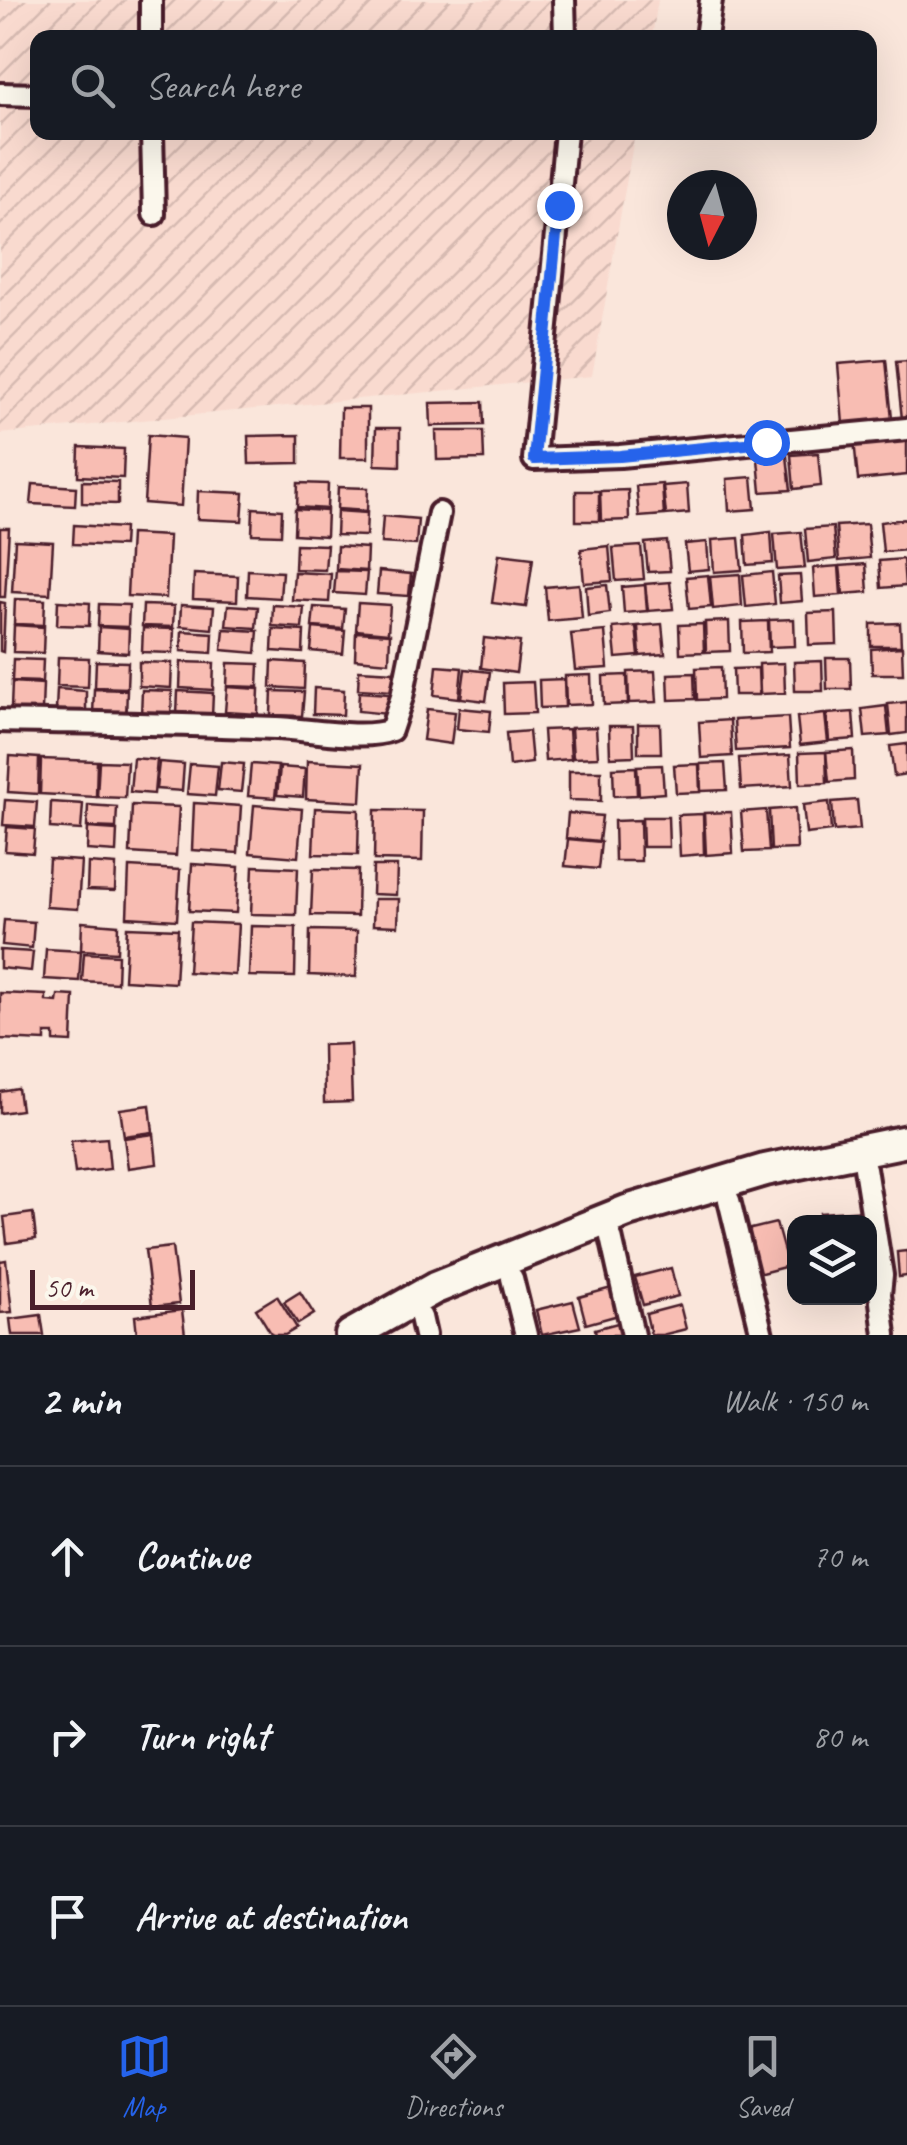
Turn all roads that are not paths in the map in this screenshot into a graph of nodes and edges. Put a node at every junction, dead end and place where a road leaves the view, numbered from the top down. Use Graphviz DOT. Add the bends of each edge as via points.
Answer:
graph roads {
  1 [pos="151,0"];
  2 [pos="564,0"];
  3 [pos="711,0"];
  4 [pos="151,30"];
  5 [pos="565,30"];
  6 [pos="707,30"];
  7 [pos="0,94"];
  8 [pos="30,95"];
  9 [pos="152,140"];
  10 [pos="565,140"];
  11 [pos="154,214"];
  12 [pos="907,429"];
  13 [pos="439,512"];
  14 [pos="0,721"];
  15 [pos="907,1141"];
  16 [pos="907,1159"];
  17 [pos="866,1168"];
  18 [pos="729,1200"];
  19 [pos="611,1237"];
  20 [pos="512,1278"];
  21 [pos="423,1326"];
  22 [pos="350,1335"];
  23 [pos="388,1335"];
  24 [pos="526,1335"];
  25 [pos="633,1335"];
  26 [pos="762,1335"];
  27 [pos="885,1335"];
  1 -- 4 [label="street"];
  2 -- 5 [label="street"];
  3 -- 6 [label="street"];
  7 -- 8 [label="street"];
  9 -- 11 [label="street"];
  10 -- 12 [label="street" via="534,459"];
  13 -- 14 [label="street" via="402,697 385,733"];
  15 -- 22 [label="main road" via="765,1170 627,1210 435,1288"];
  16 -- 17 [label="main road"];
  17 -- 18 [label="main road"];
  17 -- 27 [label="street"];
  18 -- 19 [label="main road"];
  18 -- 26 [label="street"];
  19 -- 20 [label="main road"];
  19 -- 25 [label="street"];
  20 -- 21 [label="main road" via="443,1304"];
  20 -- 24 [label="street"];
  21 -- 23 [label="main road"];
}
